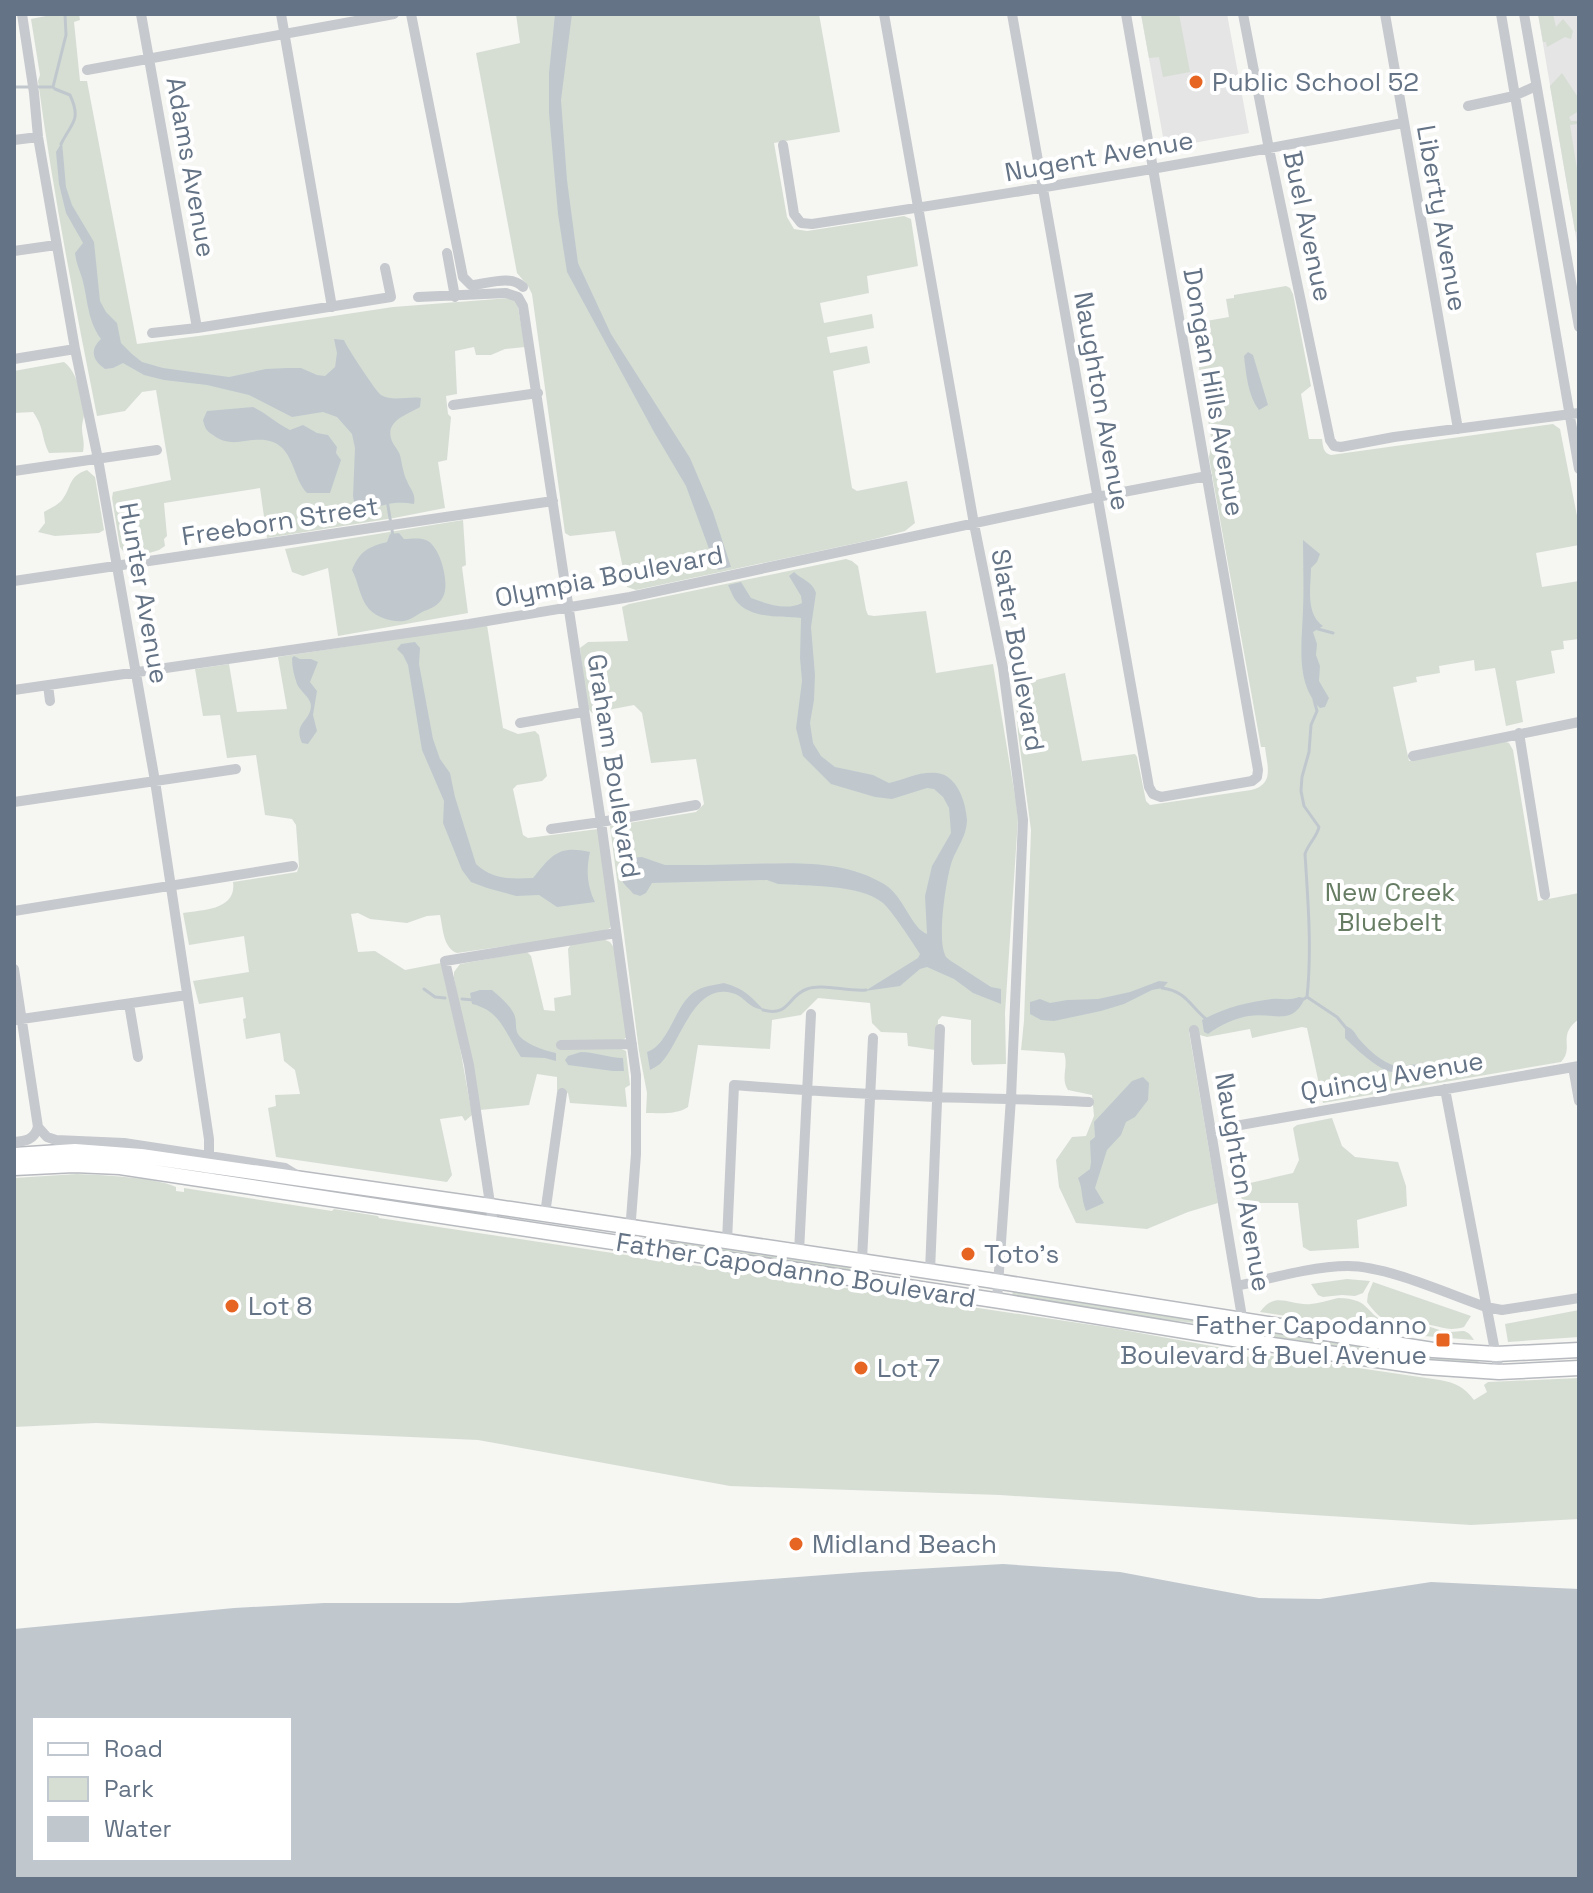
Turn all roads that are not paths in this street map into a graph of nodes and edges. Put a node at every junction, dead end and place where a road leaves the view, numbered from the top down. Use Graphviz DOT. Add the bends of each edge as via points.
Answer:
graph roads {
  1 [pos="22,14"];
  2 [pos="141,14"];
  3 [pos="281,14"];
  4 [pos="394,14"];
  5 [pos="411,14"];
  6 [pos="884,14"];
  7 [pos="1012,14"];
  8 [pos="1126,14"];
  9 [pos="1243,14"];
  10 [pos="1385,14"];
  11 [pos="1501,14"];
  12 [pos="1524,14"];
  13 [pos="284,33"];
  14 [pos="149,58"];
  15 [pos="87,70"];
  16 [pos="1536,86"];
  17 [pos="1514,96"];
  18 [pos="1468,106"];
  19 [pos="1403,123"];
  20 [pos="38,137"];
  21 [pos="14,140"];
  22 [pos="783,145"];
  23 [pos="1269,149"];
  24 [pos="1154,169"];
  25 [pos="1042,188"];
  26 [pos="918,208"];
  27 [pos="56,245"];
  28 [pos="14,251"];
  29 [pos="447,253"];
  30 [pos="385,268"];
  31 [pos="521,292"];
  32 [pos="418,297"];
  33 [pos="455,297"];
  34 [pos="332,307"];
  35 [pos="1579,327"];
  36 [pos="197,328"];
  37 [pos="152,333"];
  38 [pos="75,349"];
  39 [pos="14,359"];
  40 [pos="538,393"];
  41 [pos="453,405"];
  42 [pos="1574,414"];
  43 [pos="1458,429"];
  44 [pos="157,450"];
  45 [pos="98,459"];
  46 [pos="1579,469"];
  47 [pos="14,471"];
  48 [pos="1207,476"];
  49 [pos="1097,497"];
  50 [pos="553,501"];
  51 [pos="974,524"];
  52 [pos="116,568"];
  53 [pos="14,581"];
  54 [pos="568,608"];
  55 [pos="135,672"];
  56 [pos="48,685"];
  57 [pos="14,690"];
  58 [pos="50,701"];
  59 [pos="583,712"];
  60 [pos="1579,722"];
  61 [pos="520,723"];
  62 [pos="1519,733"];
  63 [pos="1413,756"];
  64 [pos="236,769"];
  65 [pos="155,781"];
  66 [pos="1153,794"];
  67 [pos="14,802"];
  68 [pos="696,805"];
  69 [pos="601,822"];
  70 [pos="551,829"];
  71 [pos="293,866"];
  72 [pos="172,886"];
  73 [pos="1545,895"];
  74 [pos="14,911"];
  75 [pos="616,933"];
  76 [pos="14,969"];
  77 [pos="187,995"];
  78 [pos="129,1004"];
  79 [pos="811,1014"];
  80 [pos="18,1020"];
  81 [pos="940,1029"];
  82 [pos="1194,1030"];
  83 [pos="873,1038"];
  84 [pos="632,1044"];
  85 [pos="561,1045"];
  86 [pos="138,1057"];
  87 [pos="1576,1066"];
  88 [pos="1445,1089"];
  89 [pos="806,1091"];
  90 [pos="562,1093"];
  91 [pos="870,1093"];
  92 [pos="936,1097"];
  93 [pos="1011,1098"];
  94 [pos="1579,1101"];
  95 [pos="1089,1102"];
  96 [pos="38,1127"];
  97 [pos="1212,1130"];
  98 [pos="14,1142"];
  99 [pos="14,1155"];
  100 [pos="14,1168"];
  101 [pos="209,1168"];
  102 [pos="490,1206"];
  103 [pos="545,1214"];
  104 [pos="477,1221"];
  105 [pos="493,1223"];
  106 [pos="631,1227"];
  107 [pos="727,1241"];
  108 [pos="629,1245"];
  109 [pos="799,1252"];
  110 [pos="863,1262"];
  111 [pos="930,1271"];
  112 [pos="861,1280"];
  113 [pos="999,1282"];
  114 [pos="1237,1286"];
  115 [pos="1579,1298"];
  116 [pos="997,1300"];
  117 [pos="1486,1307"];
  118 [pos="1244,1322"];
  119 [pos="1246,1341"];
  120 [pos="1579,1350"];
  121 [pos="1496,1354"];
  122 [pos="1579,1368"];
  123 [pos="1499,1372"];
  1 -- 20 [label="street, Hunter Avenue"];
  2 -- 14 [label="street, Adams Avenue"];
  3 -- 13 [label="street"];
  4 -- 13 [label="street"];
  5 -- 31 [label="street" via="463,277 475,285 515,281"];
  6 -- 26 [label="street, Slater Boulevard"];
  7 -- 25 [label="street, Naughton Avenue"];
  8 -- 24 [label="street, Dongan Hills Avenue"];
  9 -- 23 [label="street, Buel Avenue"];
  10 -- 19 [label="street, Liberty Avenue"];
  11 -- 17 [label="street"];
  12 -- 16 [label="street"];
  13 -- 14 [label="street"];
  13 -- 34 [label="street"];
  14 -- 15 [label="street"];
  14 -- 36 [label="street, Adams Avenue"];
  16 -- 17 [label="street"];
  16 -- 35 [label="street"];
  17 -- 18 [label="street"];
  17 -- 42 [label="street"];
  19 -- 23 [label="street, Nugent Avenue"];
  19 -- 43 [label="street, Liberty Avenue"];
  20 -- 21 [label="street"];
  20 -- 27 [label="street, Hunter Avenue"];
  22 -- 26 [label="street, Nugent Avenue" via="794,214 801,223"];
  23 -- 24 [label="street, Nugent Avenue"];
  23 -- 43 [label="street, Buel Avenue" via="1334,446"];
  24 -- 25 [label="street, Nugent Avenue"];
  24 -- 48 [label="street, Dongan Hills Avenue"];
  25 -- 26 [label="street, Nugent Avenue"];
  25 -- 49 [label="street, Naughton Avenue"];
  26 -- 51 [label="street, Slater Boulevard"];
  27 -- 28 [label="street"];
  27 -- 38 [label="street, Hunter Avenue"];
  29 -- 33 [label="street"];
  30 -- 34 [label="street" via="391,297"];
  31 -- 33 [label="street"];
  31 -- 40 [label="street, Graham Boulevard"];
  32 -- 33 [label="street"];
  34 -- 36 [label="street"];
  36 -- 37 [label="street"];
  38 -- 39 [label="street"];
  38 -- 45 [label="street, Hunter Avenue"];
  40 -- 41 [label="street"];
  40 -- 50 [label="street, Graham Boulevard"];
  42 -- 43 [label="street"];
  42 -- 46 [label="street"];
  44 -- 45 [label="street"];
  45 -- 47 [label="street"];
  45 -- 52 [label="street, Hunter Avenue"];
  48 -- 49 [label="street, Olympia Boulevard"];
  48 -- 66 [label="street, Dongan Hills Avenue" via="1257,777 1161,797"];
  49 -- 51 [label="street, Olympia Boulevard"];
  49 -- 66 [label="street, Naughton Avenue"];
  50 -- 52 [label="street, Freeborn Street"];
  50 -- 54 [label="street, Graham Boulevard"];
  51 -- 54 [label="street, Olympia Boulevard"];
  51 -- 93 [label="street, Slater Boulevard" via="1003,668 1023,820"];
  52 -- 53 [label="street, Freeborn Street"];
  52 -- 55 [label="street, Hunter Avenue"];
  54 -- 55 [label="street, Olympia Boulevard"];
  54 -- 59 [label="street, Graham Boulevard"];
  55 -- 56 [label="street, Olympia Boulevard"];
  55 -- 65 [label="street, Hunter Avenue"];
  56 -- 57 [label="street, Olympia Boulevard"];
  56 -- 58 [label="street"];
  59 -- 61 [label="street"];
  59 -- 69 [label="street, Graham Boulevard"];
  60 -- 62 [label="street"];
  62 -- 63 [label="street"];
  62 -- 73 [label="street"];
  64 -- 65 [label="street"];
  65 -- 67 [label="street"];
  65 -- 72 [label="street, Hunter Avenue"];
  68 -- 69 [label="street"];
  69 -- 70 [label="street"];
  69 -- 75 [label="street, Graham Boulevard"];
  71 -- 72 [label="street"];
  72 -- 74 [label="street"];
  72 -- 77 [label="street, Hunter Avenue"];
  75 -- 84 [label="street, Graham Boulevard"];
  75 -- 102 [label="street" via="445,961 469,1065"];
  76 -- 80 [label="street"];
  77 -- 78 [label="street"];
  77 -- 101 [label="street, Hunter Avenue"];
  78 -- 80 [label="street"];
  78 -- 86 [label="street"];
  79 -- 89 [label="street"];
  80 -- 96 [label="street"];
  81 -- 92 [label="street"];
  82 -- 97 [label="street, Naughton Avenue"];
  83 -- 91 [label="street"];
  84 -- 85 [label="street"];
  84 -- 106 [label="street, Graham Boulevard" via="636,1154"];
  87 -- 88 [label="street, Quincy Avenue"];
  87 -- 94 [label="street"];
  88 -- 97 [label="street, Quincy Avenue"];
  88 -- 117 [label="street"];
  89 -- 91 [label="street"];
  89 -- 107 [label="street" via="734,1085"];
  89 -- 109 [label="street"];
  90 -- 103 [label="street"];
  91 -- 92 [label="street"];
  91 -- 110 [label="street"];
  92 -- 93 [label="street"];
  92 -- 111 [label="street"];
  93 -- 95 [label="street"];
  93 -- 113 [label="street, Slater Boulevard"];
  96 -- 98 [label="street" via="31,1139"];
  96 -- 101 [label="street, Father Capodanno Boulevard" via="56,1140 124,1143"];
  97 -- 114 [label="street, Naughton Avenue"];
  99 -- 101 [label="main road, Father Capodanno Boulevard" via="91,1152"];
  100 -- 101 [label="main road, Father Capodanno Boulevard"];
  101 -- 102 [label="main road, Father Capodanno Boulevard"];
  101 -- 104 [label="main road, Father Capodanno Boulevard"];
  102 -- 103 [label="main road, Father Capodanno Boulevard"];
  102 -- 104 [label="street"];
  102 -- 105 [label="street"];
  103 -- 106 [label="main road, Father Capodanno Boulevard"];
  104 -- 105 [label="main road, Father Capodanno Boulevard"];
  105 -- 108 [label="main road, Father Capodanno Boulevard"];
  106 -- 107 [label="main road, Father Capodanno Boulevard"];
  106 -- 108 [label="street, Graham Boulevard"];
  107 -- 109 [label="main road, Father Capodanno Boulevard"];
  108 -- 112 [label="main road, Father Capodanno Boulevard"];
  109 -- 110 [label="main road, Father Capodanno Boulevard"];
  110 -- 111 [label="main road, Father Capodanno Boulevard"];
  110 -- 112 [label="street"];
  111 -- 113 [label="main road, Father Capodanno Boulevard"];
  112 -- 116 [label="main road, Father Capodanno Boulevard"];
  113 -- 116 [label="street, Slater Boulevard"];
  113 -- 118 [label="main road, Father Capodanno Boulevard"];
  114 -- 117 [label="street" via="1316,1270 1369,1267"];
  114 -- 118 [label="street, Naughton Avenue"];
  115 -- 117 [label="street" via="1502,1310"];
  116 -- 119 [label="main road, Father Capodanno Boulevard"];
  117 -- 121 [label="street"];
  118 -- 119 [label="street, Naughton Avenue"];
  118 -- 121 [label="main road, Father Capodanno Boulevard"];
  119 -- 123 [label="main road, Father Capodanno Boulevard" via="1424,1367"];
  120 -- 121 [label="main road, Father Capodanno Boulevard"];
  121 -- 123 [label="street"];
  122 -- 123 [label="main road, Father Capodanno Boulevard"];
}
